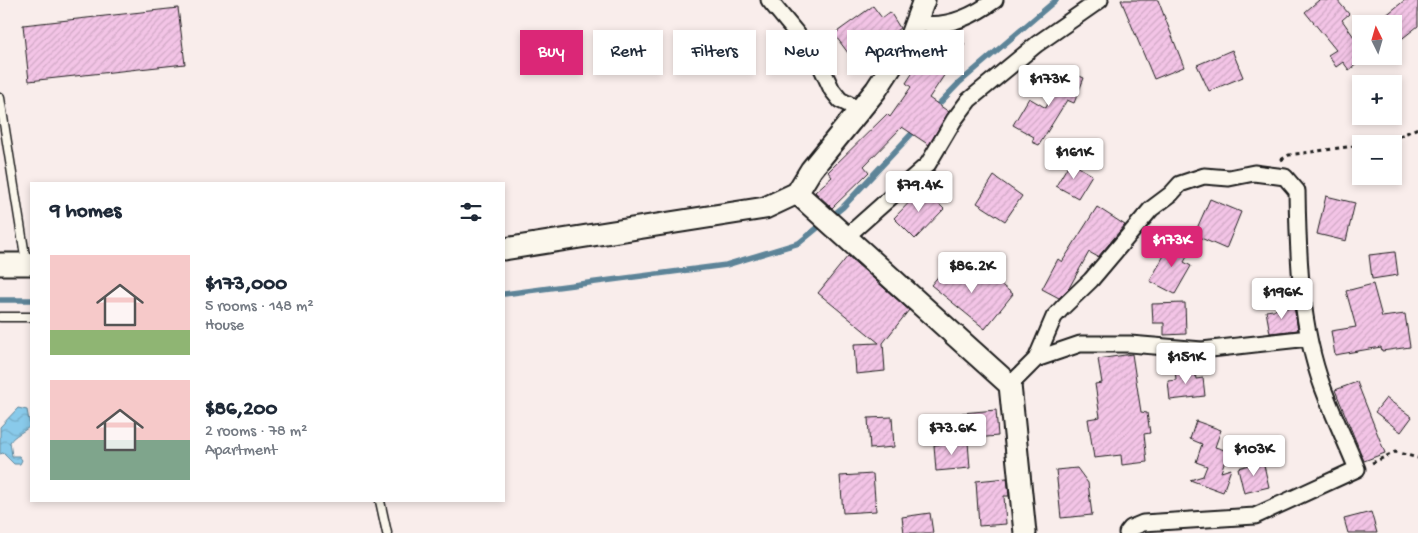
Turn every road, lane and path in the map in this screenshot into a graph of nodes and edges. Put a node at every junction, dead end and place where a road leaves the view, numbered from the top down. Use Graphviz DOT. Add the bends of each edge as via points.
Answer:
graph roads {
  1 [pos="769,0"];
  2 [pos="924,0"];
  3 [pos="995,0"];
  4 [pos="1100,0"];
  5 [pos="917,23"];
  6 [pos="0,98"];
  7 [pos="860,110"];
  8 [pos="1418,128"];
  9 [pos="1402,135"];
  10 [pos="1352,146"];
  11 [pos="1254,173"];
  12 [pos="797,193"];
  13 [pos="842,232"];
  14 [pos="505,249"];
  15 [pos="0,264"];
  16 [pos="29,264"];
  17 [pos="0,317"];
  18 [pos="30,317"];
  19 [pos="1309,338"];
  20 [pos="1036,359"];
  21 [pos="1010,385"];
  22 [pos="1418,458"];
  23 [pos="1357,469"];
  24 [pos="380,502"];
  25 [pos="387,533"];
  26 [pos="1028,533"];
  27 [pos="1127,533"];
  1 -- 7 [label="street" via="817,58 840,100"];
  2 -- 5 [label="street"];
  3 -- 5 [label="street" via="953,23"];
  4 -- 13 [label="street" via="1038,44 969,100 928,164"];
  5 -- 7 [label="street"];
  6 -- 16 [label="lane"];
  7 -- 12 [label="street" via="811,170"];
  8 -- 9 [label="path"];
  10 -- 11 [label="path" via="1289,155"];
  11 -- 19 [label="street" via="1285,177 1297,191 1298,259"];
  11 -- 20 [label="street" via="1229,178 1204,176 1180,184 1151,209 1091,280 1054,317"];
  12 -- 13 [label="street"];
  12 -- 14 [label="street" via="765,208"];
  13 -- 21 [label="street"];
  15 -- 16 [label="street"];
  17 -- 18 [label="lane"];
  19 -- 20 [label="street" via="1202,350 1080,344"];
  19 -- 23 [label="street" via="1322,387"];
  20 -- 21 [label="street"];
  21 -- 26 [label="street"];
  22 -- 23 [label="path" via="1395,452"];
  23 -- 27 [label="street" via="1255,516 1143,523"];
  24 -- 25 [label="lane"];
}
